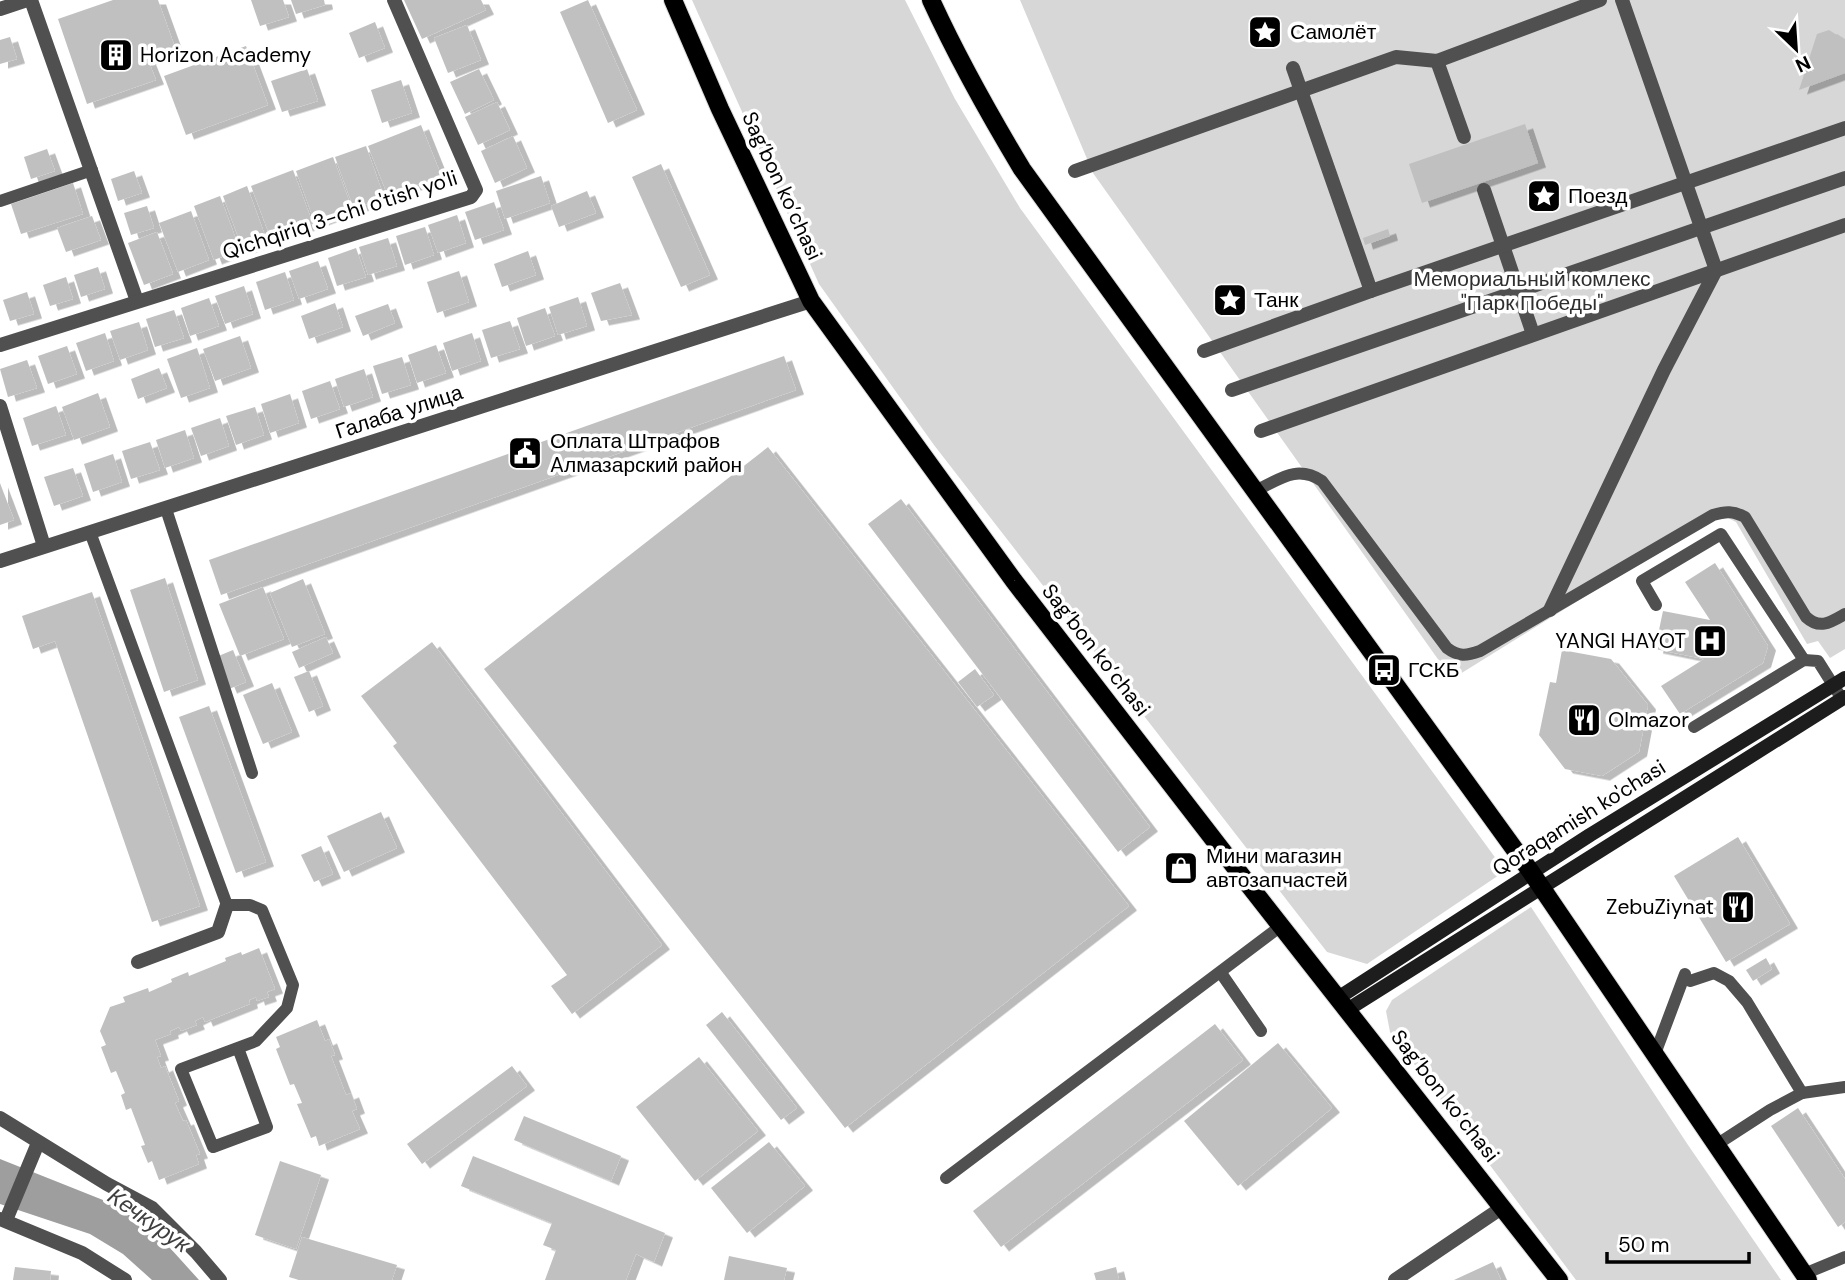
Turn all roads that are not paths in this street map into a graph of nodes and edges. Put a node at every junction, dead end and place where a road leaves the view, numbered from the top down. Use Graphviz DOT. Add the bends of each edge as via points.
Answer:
graph roads {
  1 [pos="29,0"];
  2 [pos="394,0"];
  3 [pos="673,0"];
  4 [pos="931,0"];
  5 [pos="1600,0"];
  6 [pos="1622,0"];
  7 [pos="0,9"];
  8 [pos="1437,61"];
  9 [pos="1293,68"];
  10 [pos="1301,90"];
  11 [pos="1845,128"];
  12 [pos="1464,136"];
  13 [pos="92,170"];
  14 [pos="1075,171"];
  15 [pos="1845,178"];
  16 [pos="1685,183"];
  17 [pos="1484,190"];
  18 [pos="0,201"];
  19 [pos="1845,225"];
  20 [pos="1700,228"];
  21 [pos="1503,246"];
  22 [pos="1716,270"];
  23 [pos="1371,291"];
  24 [pos="1519,291"];
  25 [pos="137,301"];
  26 [pos="811,301"];
  27 [pos="1533,334"];
  28 [pos="0,345"];
  29 [pos="1204,351"];
  30 [pos="1232,390"];
  31 [pos="0,406"];
  32 [pos="1261,430"];
  33 [pos="1255,491"];
  34 [pos="166,509"];
  35 [pos="90,532"];
  36 [pos="44,546"];
  37 [pos="0,561"];
  38 [pos="1656,605"];
  39 [pos="1550,610"];
  40 [pos="1845,614"];
  41 [pos="1804,660"];
  42 [pos="1839,681"];
  43 [pos="1843,698"];
  44 [pos="1694,727"];
  45 [pos="252,774"];
  46 [pos="1536,879"];
  47 [pos="227,905"];
  48 [pos="1281,926"];
  49 [pos="138,962"];
  50 [pos="1221,972"];
  51 [pos="1342,1004"];
  52 [pos="1261,1031"];
  53 [pos="238,1048"];
  54 [pos="1655,1054"];
  55 [pos="1845,1087"];
  56 [pos="1802,1093"];
  57 [pos="0,1118"];
  58 [pos="38,1143"];
  59 [pos="1716,1145"];
  60 [pos="946,1178"];
  61 [pos="1503,1207"];
  62 [pos="3,1219"];
  63 [pos="1845,1257"];
  64 [pos="1806,1277"];
  65 [pos="125,1280"];
  66 [pos="220,1280"];
  67 [pos="1395,1280"];
  68 [pos="1559,1280"];
  1 -- 7 [label="street"];
  1 -- 13 [label="street"];
  2 -- 25 [label="street, Qichqiriq 3-chi o'tish yo'li" via="476,190 471,197"];
  3 -- 26 [label="main road, Sag’bon ko’chasi"];
  4 -- 33 [label="main road" via="1022,169"];
  5 -- 8 [label="street"];
  6 -- 16 [label="street"];
  8 -- 10 [label="street" via="1396,57"];
  8 -- 12 [label="street"];
  9 -- 10 [label="street"];
  10 -- 14 [label="street"];
  10 -- 23 [label="street"];
  11 -- 16 [label="street"];
  13 -- 18 [label="lane"];
  13 -- 25 [label="street"];
  15 -- 20 [label="street"];
  16 -- 20 [label="street"];
  16 -- 21 [label="street"];
  17 -- 21 [label="street"];
  19 -- 22 [label="street"];
  20 -- 22 [label="street"];
  20 -- 24 [label="street"];
  21 -- 23 [label="street"];
  21 -- 24 [label="street"];
  22 -- 27 [label="street"];
  22 -- 39 [label="street"];
  23 -- 29 [label="street"];
  24 -- 27 [label="street"];
  24 -- 30 [label="street"];
  25 -- 28 [label="street, Qichqiriq 3-chi o'tish yo'li"];
  26 -- 34 [label="street, Галаба улица"];
  26 -- 48 [label="main road, Sag’bon ko’chasi" via="1014,581"];
  27 -- 32 [label="street"];
  31 -- 36 [label="street"];
  33 -- 39 [label="lane" via="1294,473 1312,474 1322,481 1456,655 1480,651"];
  33 -- 46 [label="main road"];
  34 -- 35 [label="street, Галаба улица"];
  34 -- 45 [label="lane"];
  35 -- 36 [label="street, Галаба улица"];
  35 -- 47 [label="lane"];
  36 -- 37 [label="street, Галаба улица"];
  38 -- 41 [label="lane" via="1642,581 1721,534"];
  39 -- 40 [label="lane" via="1725,511 1745,517 1811,623 1827,624"];
  41 -- 42 [label="lane" via="1818,661"];
  41 -- 44 [label="lane"];
  42 -- 43 [label="lane"];
  42 -- 46 [label="main road, Qoraqamish ko'chasi"];
  43 -- 46 [label="main road, Qoraqamish ko'chasi"];
  46 -- 51 [label="main road, Qoraqamish ko'chasi"];
  46 -- 54 [label="main road"];
  47 -- 49 [label="street" via="218,932"];
  47 -- 53 [label="lane" via="262,910 293,985 286,1008 256,1041"];
  48 -- 50 [label="lane"];
  48 -- 51 [label="main road, Sag’bon ko’chasi"];
  50 -- 52 [label="lane"];
  50 -- 60 [label="lane"];
  51 -- 61 [label="main road, Sag’bon ko’chasi"];
  53 -- 53 [label="lane" via="181,1069 213,1147 267,1127"];
  54 -- 56 [label="lane" via="1687,978 1714,973 1729,981 1747,1002"];
  54 -- 59 [label="main road"];
  55 -- 56 [label="lane"];
  56 -- 59 [label="lane"];
  57 -- 58 [label="street"];
  58 -- 62 [label="street"];
  58 -- 66 [label="street" via="152,1208"];
  59 -- 64 [label="main road"];
  61 -- 67 [label="street"];
  61 -- 68 [label="main road, Sag’bon ko’chasi"];
  62 -- 65 [label="street" via="82,1253"];
  63 -- 64 [label="lane"];
}
